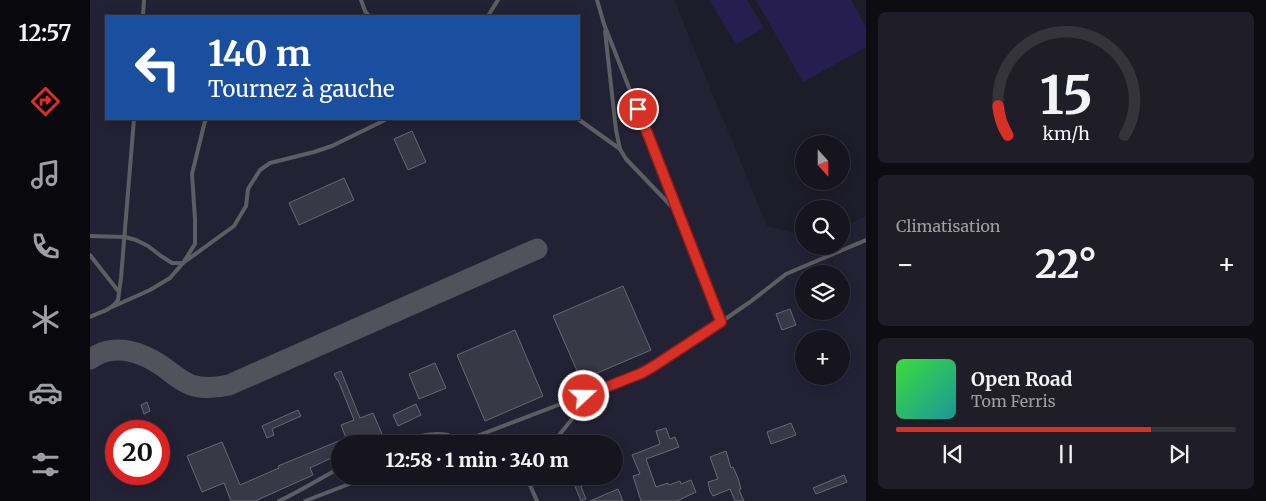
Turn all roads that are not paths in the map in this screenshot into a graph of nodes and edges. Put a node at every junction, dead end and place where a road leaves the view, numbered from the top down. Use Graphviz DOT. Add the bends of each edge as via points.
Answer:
graph roads {
  1 [pos="144,0"];
  2 [pos="361,0"];
  3 [pos="498,0"];
  4 [pos="597,0"];
  5 [pos="143,15"];
  6 [pos="368,15"];
  7 [pos="489,15"];
  8 [pos="604,24"];
  9 [pos="134,120"];
  10 [pos="206,120"];
  11 [pos="385,120"];
  12 [pos="579,120"];
  13 [pos="620,149"];
  14 [pos="678,212"];
  15 [pos="90,236"];
  16 [pos="125,237"];
  17 [pos="866,240"];
  18 [pos="90,255"];
  19 [pos="183,263"];
  20 [pos="119,292"];
  21 [pos="112,308"];
  22 [pos="90,317"];
  23 [pos="721,322"];
  24 [pos="584,396"];
  25 [pos="431,435"];
  26 [pos="448,435"];
  27 [pos="479,435"];
  28 [pos="559,435"];
  29 [pos="331,472"];
  30 [pos="347,485"];
  31 [pos="530,485"];
  32 [pos="279,501"];
  33 [pos="305,501"];
  34 [pos="537,501"];
  1 -- 5 [label="lane"];
  2 -- 6 [label="lane"];
  3 -- 7 [label="lane"];
  4 -- 8 [label="lane"];
  8 -- 13 [label="lane"];
  8 -- 14 [label="lane"];
  9 -- 16 [label="lane"];
  10 -- 19 [label="lane" via="192,174 195,244"];
  11 -- 19 [label="lane" via="332,146 270,163 260,170 248,189 246,206 234,226"];
  12 -- 13 [label="lane"];
  13 -- 14 [label="lane"];
  14 -- 23 [label="lane"];
  15 -- 16 [label="lane"];
  16 -- 19 [label="lane" via="148,246 172,262"];
  16 -- 20 [label="lane"];
  17 -- 23 [label="lane" via="786,274"];
  18 -- 20 [label="lane"];
  19 -- 21 [label="lane" via="170,278"];
  20 -- 21 [label="lane"];
  21 -- 22 [label="lane"];
  23 -- 24 [label="lane" via="642,373"];
  24 -- 27 [label="lane"];
  24 -- 28 [label="lane"];
  25 -- 26 [label="lane"];
  29 -- 32 [label="lane"];
  30 -- 33 [label="lane"];
  31 -- 34 [label="lane"];
}
